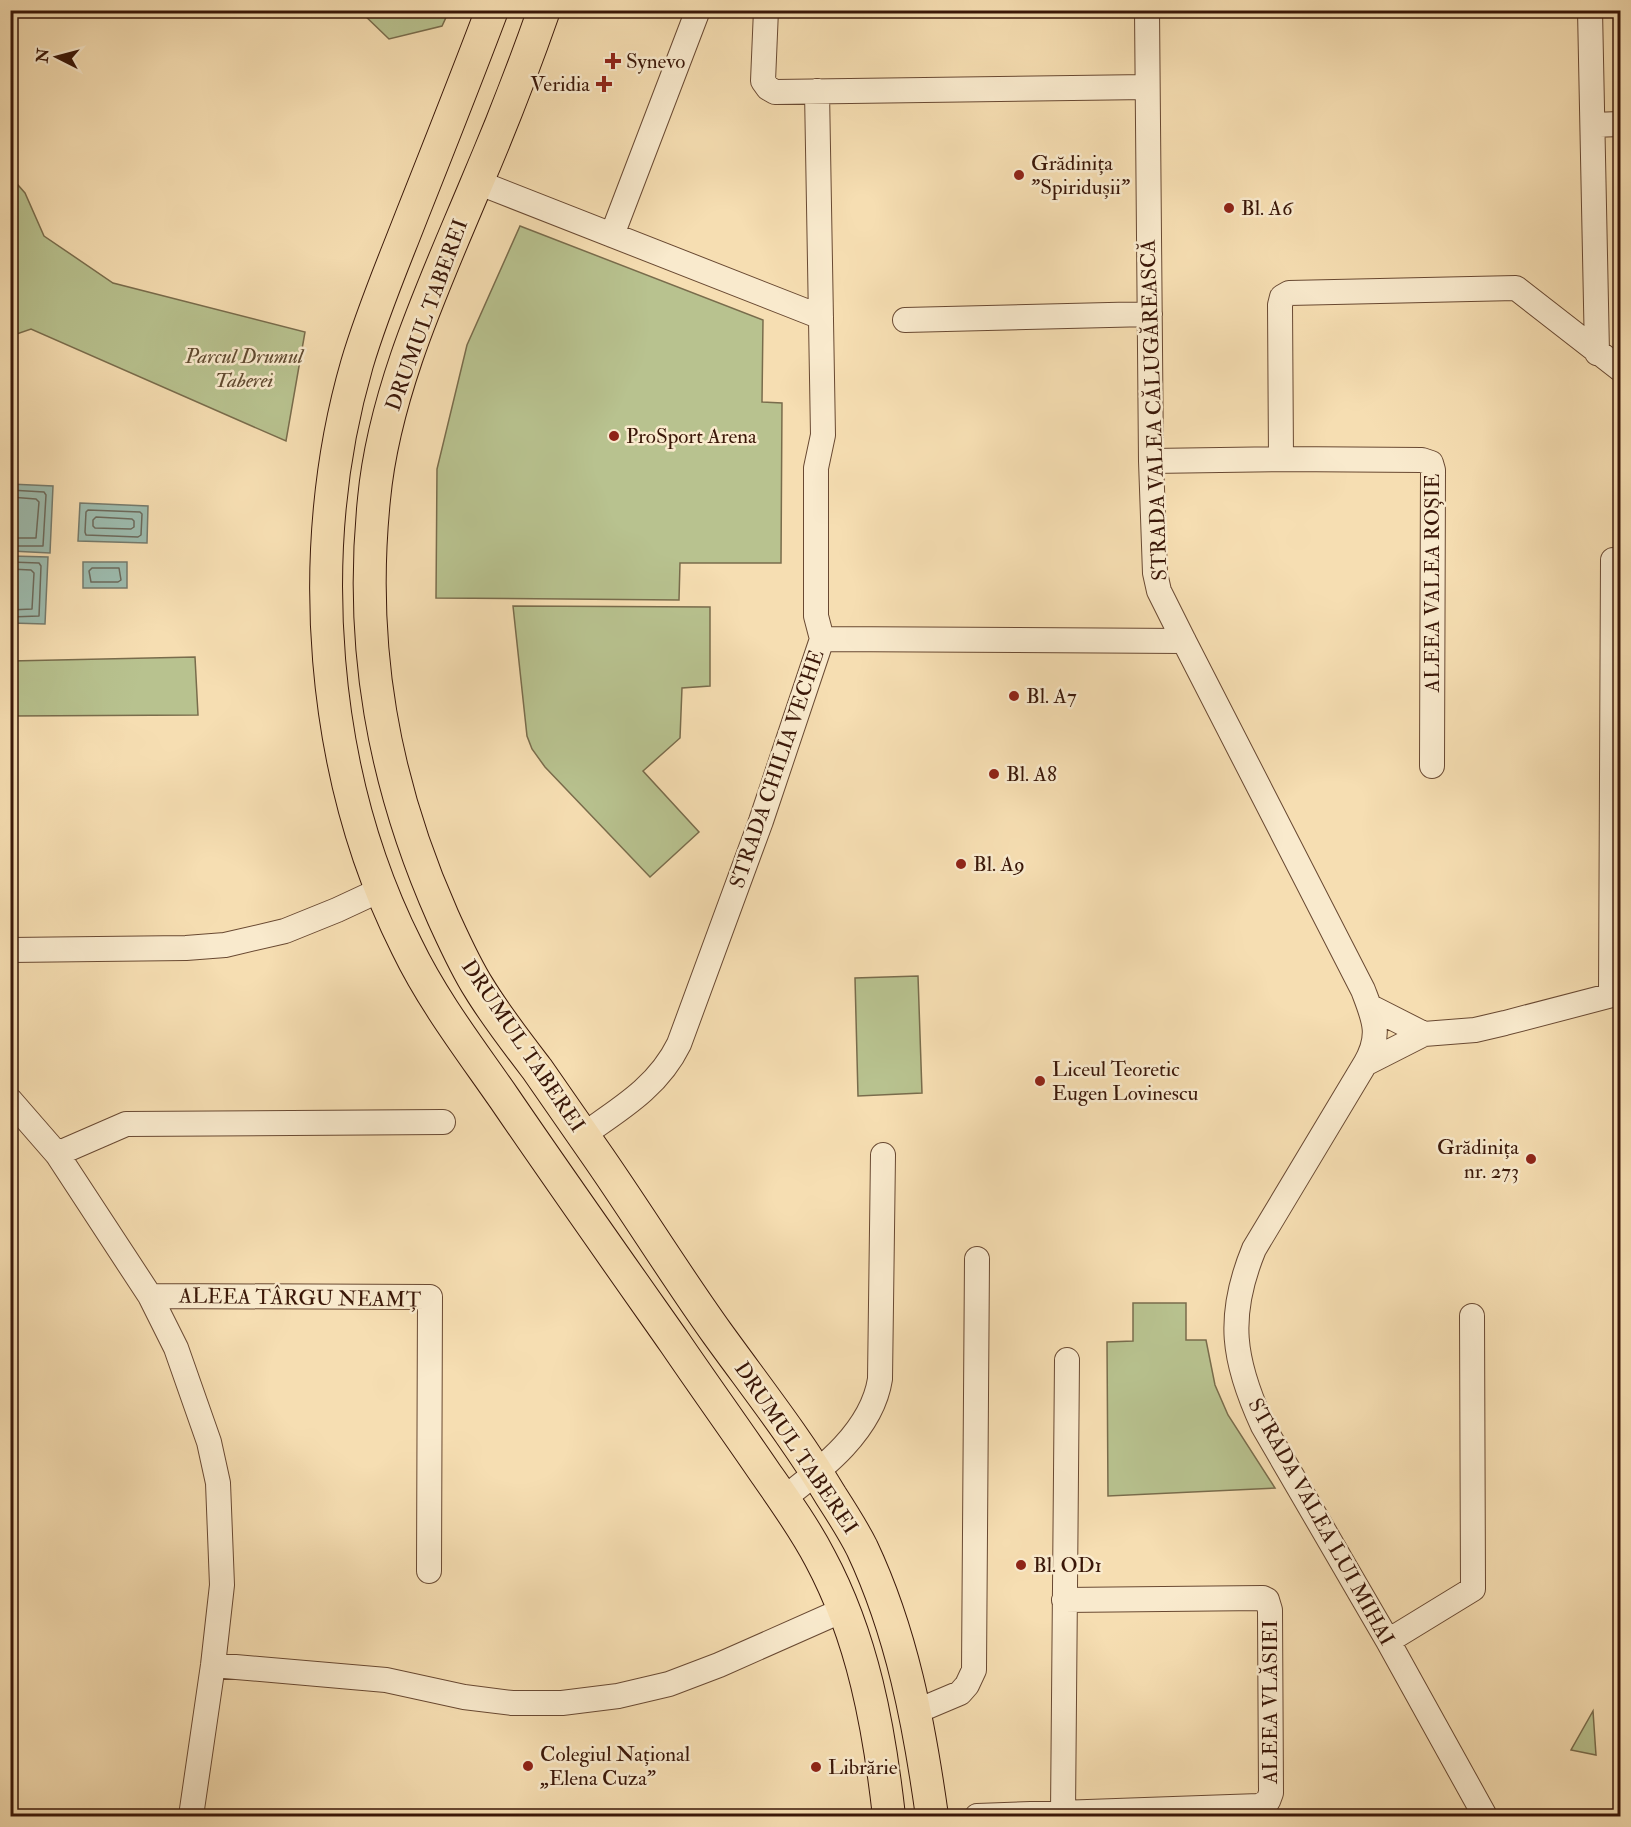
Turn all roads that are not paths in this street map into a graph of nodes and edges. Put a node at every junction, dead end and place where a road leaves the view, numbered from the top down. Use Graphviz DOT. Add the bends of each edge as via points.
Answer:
graph roads {
  1 [pos="492,10"];
  2 [pos="544,10"];
  3 [pos="698,10"];
  4 [pos="766,10"];
  5 [pos="1147,10"];
  6 [pos="1590,10"];
  7 [pos="1148,87"];
  8 [pos="817,91"];
  9 [pos="1620,124"];
  10 [pos="1593,125"];
  11 [pos="477,182"];
  12 [pos="612,235"];
  13 [pos="1150,314"];
  14 [pos="821,317"];
  15 [pos="905,320"];
  16 [pos="1597,352"];
  17 [pos="1620,369"];
  18 [pos="342,426"];
  19 [pos="385,435"];
  20 [pos="1281,459"];
  21 [pos="1151,461"];
  22 [pos="333,485"];
  23 [pos="374,496"];
  24 [pos="1620,560"];
  25 [pos="822,639"];
  26 [pos="1184,641"];
  27 [pos="1432,766"];
  28 [pos="380,890"];
  29 [pos="10,950"];
  30 [pos="478,987"];
  31 [pos="1616,994"];
  32 [pos="1369,1006"];
  33 [pos="442,1008"];
  34 [pos="510,1034"];
  35 [pos="1424,1034"];
  36 [pos="474,1055"];
  37 [pos="1365,1064"];
  38 [pos="10,1100"];
  39 [pos="443,1122"];
  40 [pos="583,1135"];
  41 [pos="57,1154"];
  42 [pos="883,1155"];
  43 [pos="977,1259"];
  44 [pos="150,1296"];
  45 [pos="1473,1316"];
  46 [pos="1067,1360"];
  47 [pos="792,1437"];
  48 [pos="754,1456"];
  49 [pos="817,1473"];
  50 [pos="783,1499"];
  51 [pos="429,1571"];
  52 [pos="1064,1600"];
  53 [pos="843,1610"];
  54 [pos="1388,1641"];
  55 [pos="213,1665"];
  56 [pos="915,1712"];
  57 [pos="1063,1813"];
  58 [pos="191,1816"];
  59 [pos="889,1816"];
  60 [pos="932,1816"];
  61 [pos="977,1816"];
  62 [pos="1485,1816"];
  1 -- 18 [label="main road, DRUMUL TABEREI" via="379,301"];
  2 -- 11 [label="main road, DRUMUL TABEREI"];
  3 -- 12 [label="street"];
  4 -- 8 [label="street" via="763,81 775,92"];
  5 -- 7 [label="street, STRADA VALEA CĂLUGĂREASCĂ"];
  6 -- 10 [label="street"];
  7 -- 8 [label="street"];
  7 -- 13 [label="street, STRADA VALEA CĂLUGĂREASCĂ"];
  8 -- 14 [label="street"];
  9 -- 10 [label="street"];
  10 -- 16 [label="street"];
  11 -- 12 [label="street"];
  11 -- 19 [label="main road, DRUMUL TABEREI" via="406,360"];
  12 -- 14 [label="street"];
  13 -- 15 [label="street"];
  13 -- 21 [label="street, STRADA VALEA CĂLUGĂREASCĂ"];
  14 -- 25 [label="street" via="823,435 816,468 816,616"];
  16 -- 17 [label="street"];
  16 -- 20 [label="street" via="1516,288 1289,293 1282,297 1280,305"];
  18 -- 19 [label="main road" via="358,440 370,442"];
  18 -- 22 [label="main road, DRUMUL TABEREI"];
  19 -- 23 [label="main road, DRUMUL TABEREI"];
  20 -- 21 [label="street, ALEEA VALEA ROȘIE"];
  20 -- 27 [label="street, ALEEA VALEA ROȘIE" via="1431,463"];
  21 -- 26 [label="street, STRADA VALEA CĂLUGĂREASCĂ" via="1155,573 1159,591"];
  22 -- 23 [label="main road" via="360,483"];
  22 -- 28 [label="main road, DRUMUL TABEREI" via="327,556 332,688 348,788"];
  23 -- 30 [label="main road, DRUMUL TABEREI" via="370,626 383,732 414,848"];
  24 -- 31 [label="street" via="1613,560"];
  25 -- 26 [label="street, STRADA CHILIA VECHE"];
  25 -- 40 [label="street, STRADA CHILIA VECHE" via="679,1044 670,1062 640,1095"];
  26 -- 32 [label="street, STRADA VALEA CĂLUGĂREASCĂ"];
  28 -- 29 [label="street" via="285,931 225,945"];
  28 -- 33 [label="main road, DRUMUL TABEREI" via="408,951"];
  30 -- 33 [label="main road" via="467,1004"];
  30 -- 34 [label="main road, DRUMUL TABEREI"];
  31 -- 35 [label="street" via="1475,1030"];
  32 -- 35 [label="street"];
  32 -- 37 [label="street, STRADA VALEA CĂLUGĂREASCĂ" via="1376,1036"];
  33 -- 36 [label="main road, DRUMUL TABEREI"];
  34 -- 36 [label="main road" via="491,1037"];
  34 -- 40 [label="main road, DRUMUL TABEREI"];
  35 -- 37 [label="street"];
  36 -- 48 [label="main road, DRUMUL TABEREI"];
  37 -- 54 [label="street, STRADA VALEA LUI MIHAI" via="1254,1249 1243,1275 1236,1327 1239,1363 1263,1426"];
  38 -- 41 [label="street"];
  39 -- 41 [label="street" via="126,1124"];
  40 -- 47 [label="main road, DRUMUL TABEREI"];
  41 -- 44 [label="street"];
  42 -- 49 [label="street" via="878,1394 863,1423"];
  43 -- 56 [label="street" via="974,1670 960,1693"];
  44 -- 51 [label="street, ALEEA TÂRGU NEAMȚ" via="430,1297"];
  44 -- 55 [label="street" via="195,1397 218,1483 222,1585"];
  45 -- 54 [label="street" via="1473,1589"];
  46 -- 52 [label="street"];
  47 -- 48 [label="main road" via="780,1455"];
  47 -- 49 [label="main road, DRUMUL TABEREI"];
  48 -- 50 [label="main road, DRUMUL TABEREI"];
  49 -- 50 [label="street"];
  49 -- 56 [label="main road, DRUMUL TABEREI" via="860,1542 887,1606"];
  50 -- 53 [label="main road, DRUMUL TABEREI" via="820,1558"];
  52 -- 57 [label="street"];
  52 -- 57 [label="street, ALEEA VLĂSIEI" via="1267,1600 1270,1793 1268,1801 1259,1806"];
  53 -- 55 [label="street" via="669,1684 562,1703 493,1701 386,1680"];
  53 -- 59 [label="main road, DRUMUL TABEREI" via="874,1710"];
  54 -- 62 [label="street, STRADA VALEA LUI MIHAI"];
  55 -- 58 [label="street"];
  56 -- 60 [label="main road, DRUMUL TABEREI"];
  57 -- 61 [label="street, ALEEA VLĂSIEI"];
}
